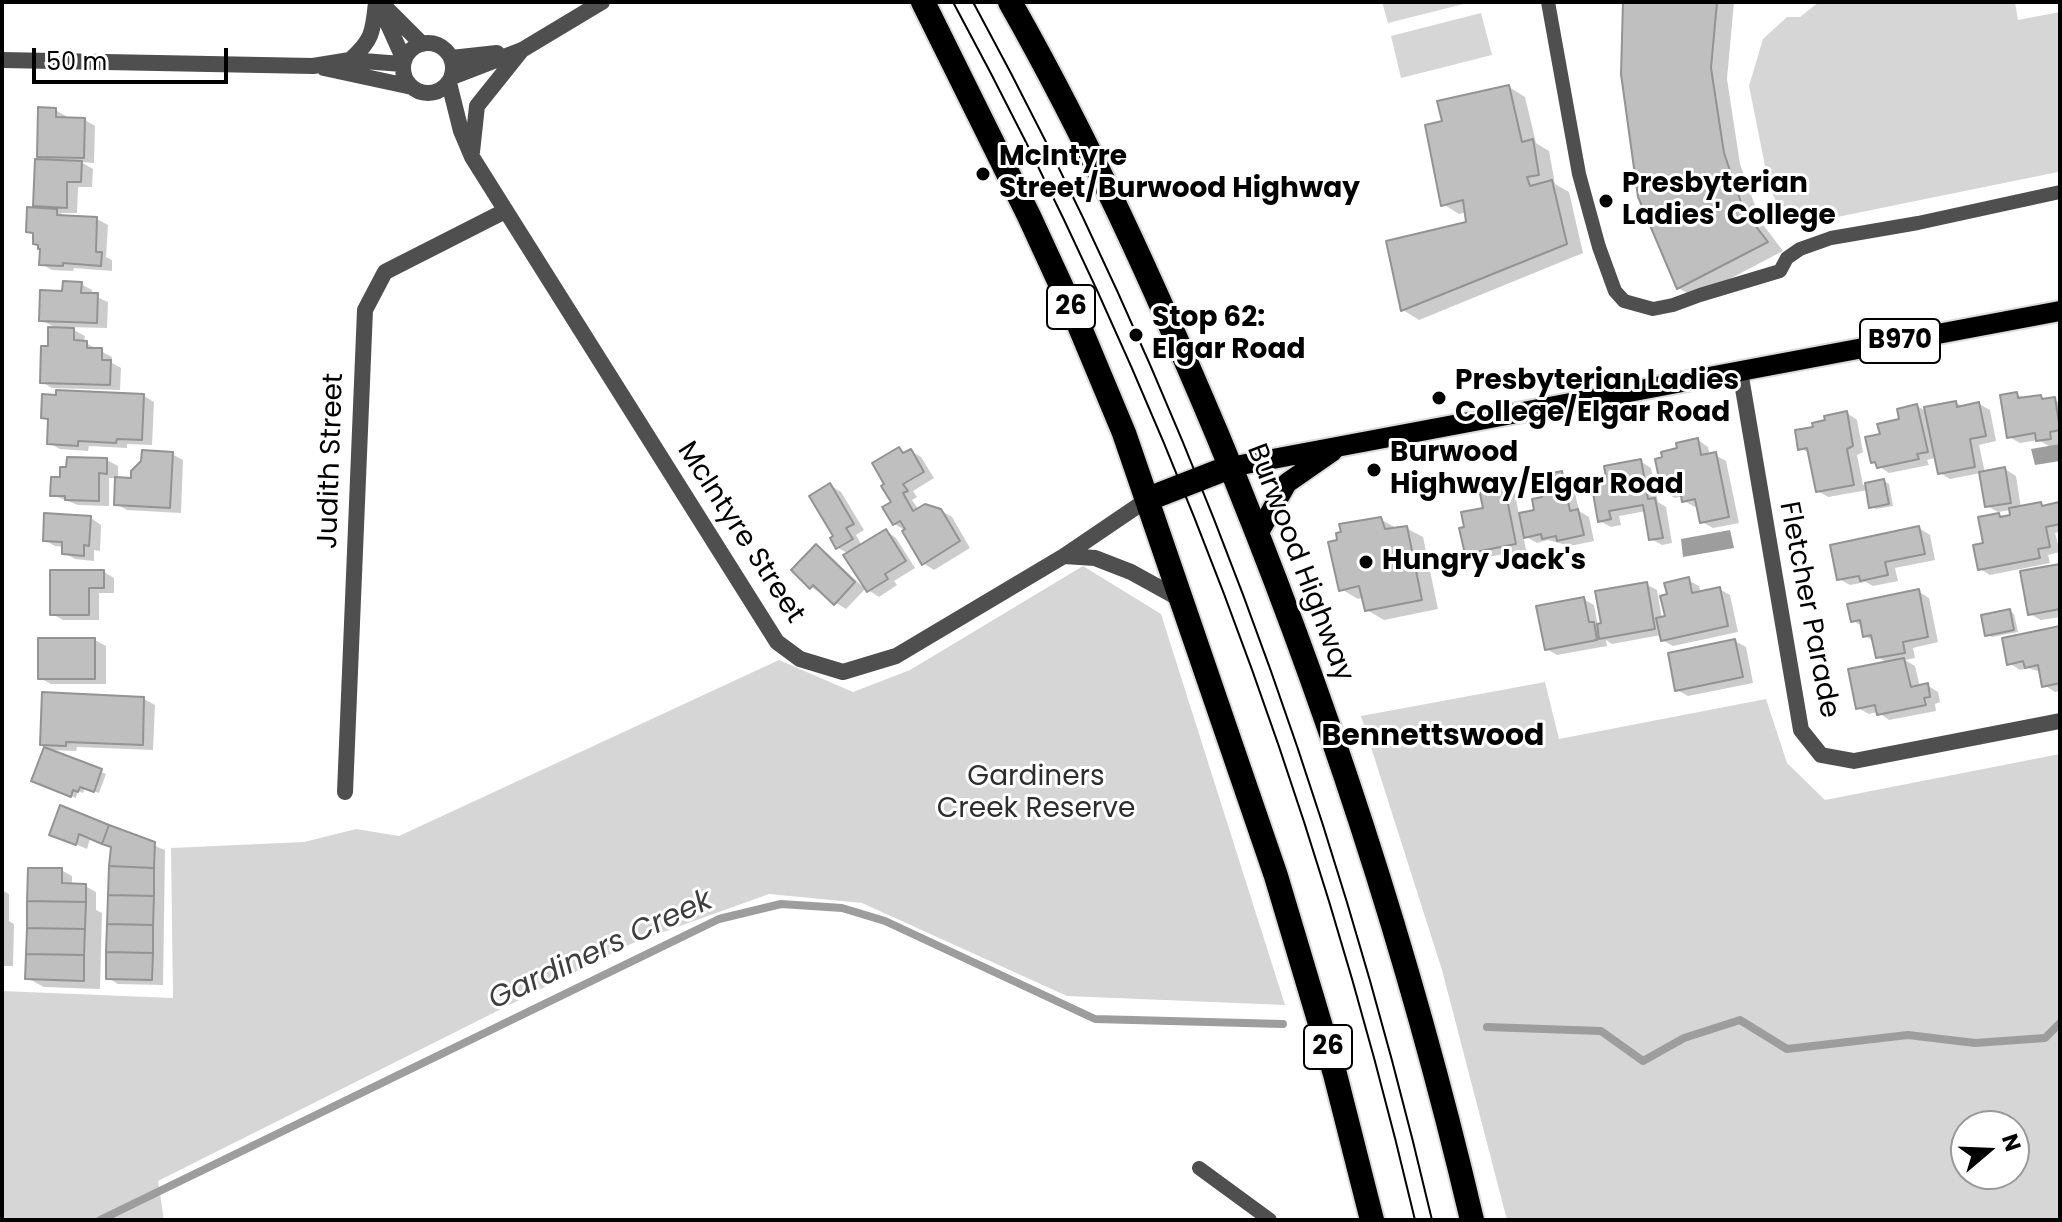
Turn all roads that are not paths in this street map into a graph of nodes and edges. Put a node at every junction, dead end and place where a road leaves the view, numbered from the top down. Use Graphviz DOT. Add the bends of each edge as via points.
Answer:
graph roads {
  1 [pos="378,2"];
  2 [pos="602,2"];
  3 [pos="923,2"];
  4 [pos="1010,2"];
  5 [pos="1548,2"];
  6 [pos="422,44"];
  7 [pos="522,50"];
  8 [pos="451,58"];
  9 [pos="2,60"];
  10 [pos="350,60"];
  11 [pos="403,62"];
  12 [pos="313,66"];
  13 [pos="450,80"];
  14 [pos="412,87"];
  15 [pos="433,93"];
  16 [pos="461,131"];
  17 [pos="472,157"];
  18 [pos="2060,192"];
  19 [pos="505,211"];
  20 [pos="2060,311"];
  21 [pos="1740,371"];
  22 [pos="1340,447"];
  23 [pos="1230,467"];
  24 [pos="1148,499"];
  25 [pos="1258,534"];
  26 [pos="1064,556"];
  27 [pos="1183,601"];
  28 [pos="2060,721"];
  29 [pos="345,792"];
  30 [pos="1199,1168"];
  31 [pos="1270,1220"];
  32 [pos="1372,1220"];
  33 [pos="1472,1220"];
  1 -- 6 [label="street"];
  1 -- 10 [label="street" via="373,33"];
  1 -- 11 [label="street"];
  2 -- 7 [label="street"];
  3 -- 24 [label="highway, 26" via="1069,303"];
  4 -- 23 [label="highway, Burwood Highway" via="1128,230"];
  5 -- 18 [label="lane" via="1579,174 1599,247 1615,291 1637,307 1673,305 1780,271 1800,249 1831,238"];
  6 -- 8 [label="street" via="438,45"];
  6 -- 11 [label="street"];
  7 -- 8 [label="street"];
  7 -- 13 [label="street"];
  7 -- 17 [label="street" via="477,106"];
  8 -- 13 [label="street"];
  9 -- 12 [label="street"];
  10 -- 11 [label="street"];
  10 -- 12 [label="street"];
  11 -- 14 [label="street"];
  12 -- 14 [label="street"];
  13 -- 15 [label="street"];
  13 -- 16 [label="street, McIntyre Street"];
  14 -- 15 [label="street"];
  15 -- 16 [label="street, McIntyre Street"];
  16 -- 17 [label="street, McIntyre Street"];
  17 -- 19 [label="street, McIntyre Street"];
  19 -- 26 [label="street, McIntyre Street" via="777,642 800,659 843,672 896,656"];
  19 -- 29 [label="street, Judith Street" via="385,272 365,310"];
  20 -- 21 [label="main road, B970"];
  21 -- 22 [label="main road, B970"];
  21 -- 28 [label="street, Fletcher Parade" via="1801,730 1821,755 1854,761"];
  22 -- 23 [label="main road, B970"];
  22 -- 25 [label="main road" via="1287,483"];
  23 -- 24 [label="highway"];
  23 -- 25 [label="highway, Burwood Highway"];
  24 -- 26 [label="street, McIntyre Street"];
  24 -- 27 [label="highway, 26"];
  25 -- 33 [label="highway, Burwood Highway" via="1316,687 1395,926"];
  26 -- 27 [label="street" via="1095,558"];
  27 -- 32 [label="highway, 26" via="1307,976"];
  30 -- 31 [label="lane"];
}
